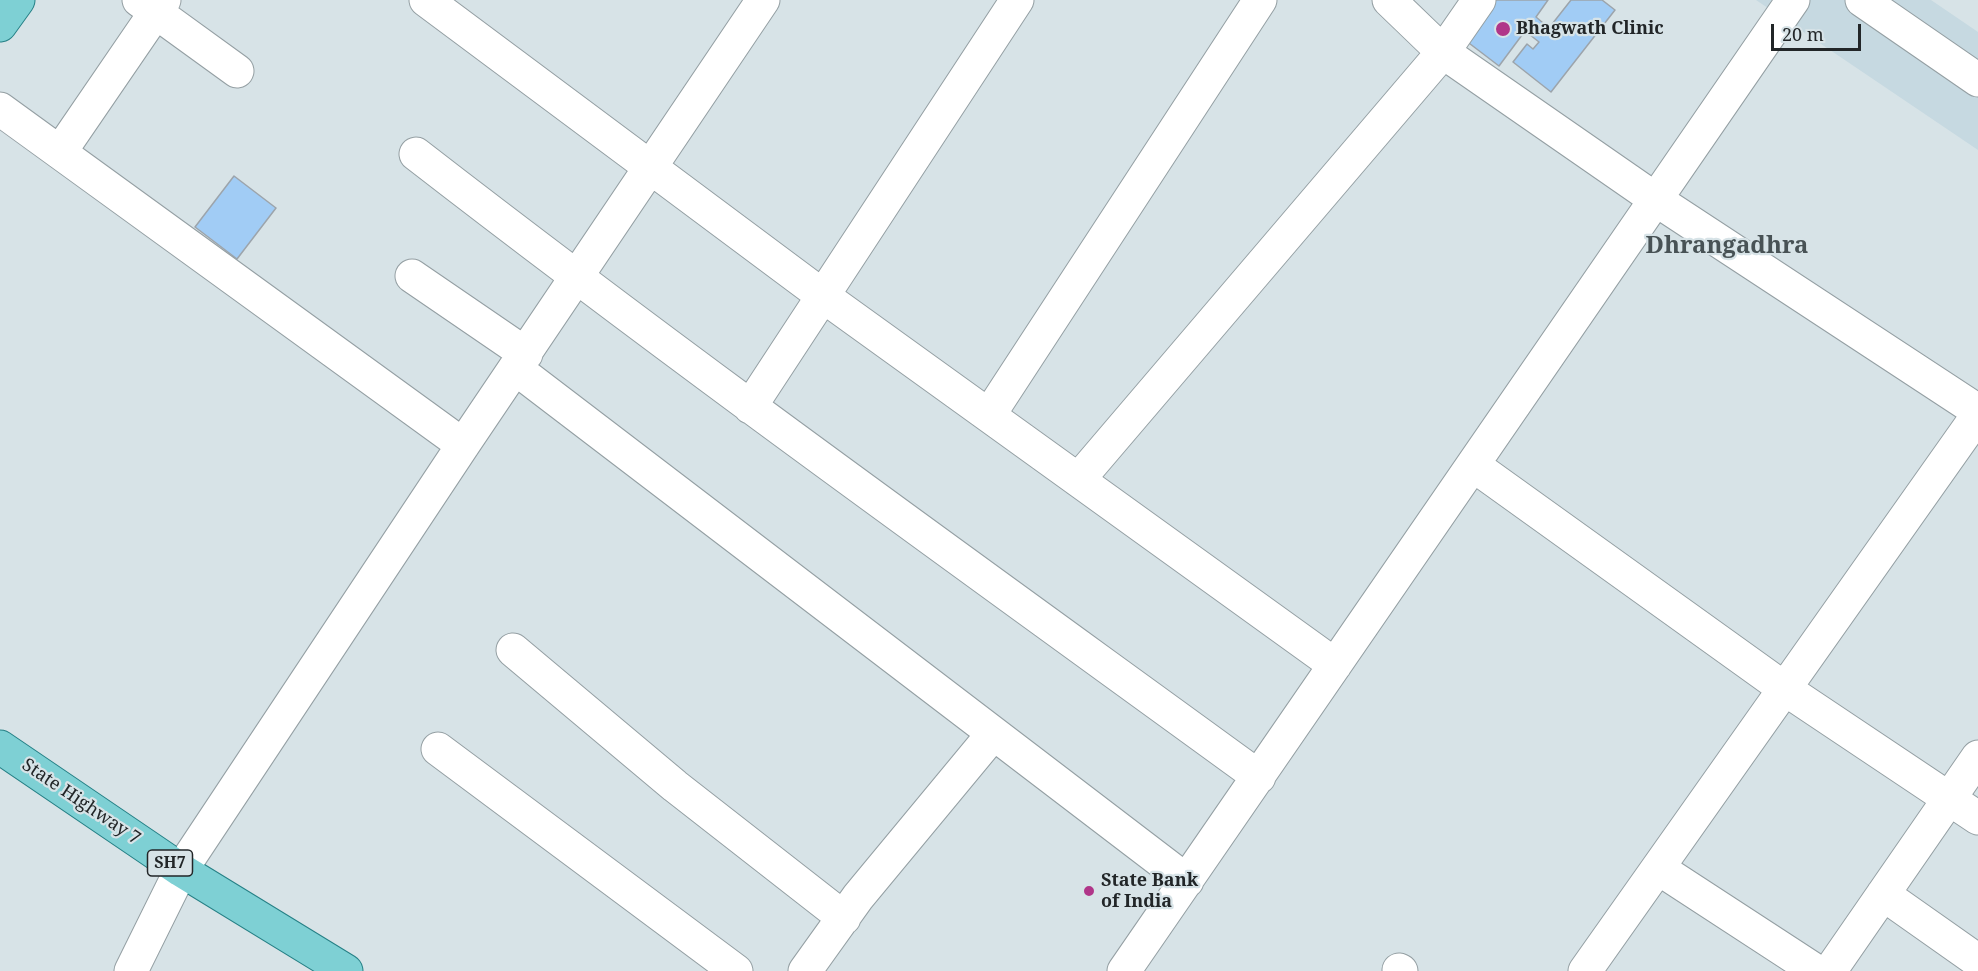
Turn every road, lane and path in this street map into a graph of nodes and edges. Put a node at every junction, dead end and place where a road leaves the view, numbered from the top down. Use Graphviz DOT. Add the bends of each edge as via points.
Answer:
graph roads {
  1 [pos="18,0"];
  2 [pos="426,0"];
  3 [pos="763,0"];
  4 [pos="1017,0"];
  5 [pos="1260,0"];
  6 [pos="1389,0"];
  7 [pos="1479,0"];
  8 [pos="1793,0"];
  9 [pos="1862,0"];
  10 [pos="152,4"];
  11 [pos="0,25"];
  12 [pos="1443,52"];
  13 [pos="237,71"];
  14 [pos="1978,80"];
  15 [pos="0,109"];
  16 [pos="60,152"];
  17 [pos="416,154"];
  18 [pos="650,167"];
  19 [pos="1655,199"];
  20 [pos="412,276"];
  21 [pos="576,278"];
  22 [pos="823,296"];
  23 [pos="520,361"];
  24 [pos="750,407"];
  25 [pos="1978,413"];
  26 [pos="989,416"];
  27 [pos="463,445"];
  28 [pos="1473,465"];
  29 [pos="1078,480"];
  30 [pos="513,650"];
  31 [pos="1335,665"];
  32 [pos="1785,689"];
  33 [pos="993,734"];
  34 [pos="0,747"];
  35 [pos="438,749"];
  36 [pos="1978,758"];
  37 [pos="1258,777"];
  38 [pos="1950,798"];
  39 [pos="1978,818"];
  40 [pos="1658,868"];
  41 [pos="181,870"];
  42 [pos="1187,881"];
  43 [pos="1883,894"];
  44 [pos="844,918"];
  45 [pos="1978,961"];
  46 [pos="1597,967"];
  47 [pos="131,971"];
  48 [pos="346,971"];
  49 [pos="736,971"];
  50 [pos="805,971"];
  51 [pos="1124,971"];
  52 [pos="1816,971"];
  53 [pos="1830,971"];
  1 -- 11 [label="main road"];
  2 -- 18 [label="street"];
  3 -- 18 [label="street"];
  4 -- 22 [label="street"];
  5 -- 26 [label="street"];
  6 -- 12 [label="street"];
  7 -- 12 [label="street"];
  8 -- 19 [label="street"];
  9 -- 14 [label="street"];
  10 -- 13 [label="street"];
  10 -- 16 [label="street"];
  12 -- 19 [label="street"];
  12 -- 29 [label="street"];
  15 -- 16 [label="street"];
  16 -- 27 [label="street"];
  17 -- 21 [label="street"];
  18 -- 21 [label="street"];
  18 -- 22 [label="street"];
  19 -- 25 [label="street"];
  19 -- 28 [label="street"];
  20 -- 23 [label="street"];
  21 -- 23 [label="street"];
  21 -- 24 [label="street"];
  22 -- 24 [label="street"];
  22 -- 26 [label="street"];
  23 -- 27 [label="street"];
  23 -- 33 [label="street"];
  24 -- 37 [label="street"];
  25 -- 32 [label="street"];
  26 -- 29 [label="street"];
  27 -- 41 [label="street"];
  28 -- 31 [label="street"];
  28 -- 32 [label="street"];
  29 -- 31 [label="street"];
  30 -- 44 [label="street" via="675,786"];
  31 -- 37 [label="street"];
  32 -- 38 [label="street"];
  32 -- 40 [label="street"];
  33 -- 42 [label="street"];
  33 -- 44 [label="street"];
  34 -- 41 [label="main road, State Highway 7 / SH7"];
  35 -- 49 [label="street"];
  36 -- 38 [label="street"];
  37 -- 42 [label="street"];
  38 -- 39 [label="street"];
  38 -- 43 [label="street"];
  40 -- 46 [label="street"];
  40 -- 52 [label="street"];
  41 -- 47 [label="street"];
  41 -- 48 [label="main road, State Highway 7 / SH7"];
  42 -- 51 [label="street"];
  43 -- 45 [label="street"];
  43 -- 53 [label="street"];
  44 -- 50 [label="street"];
}
